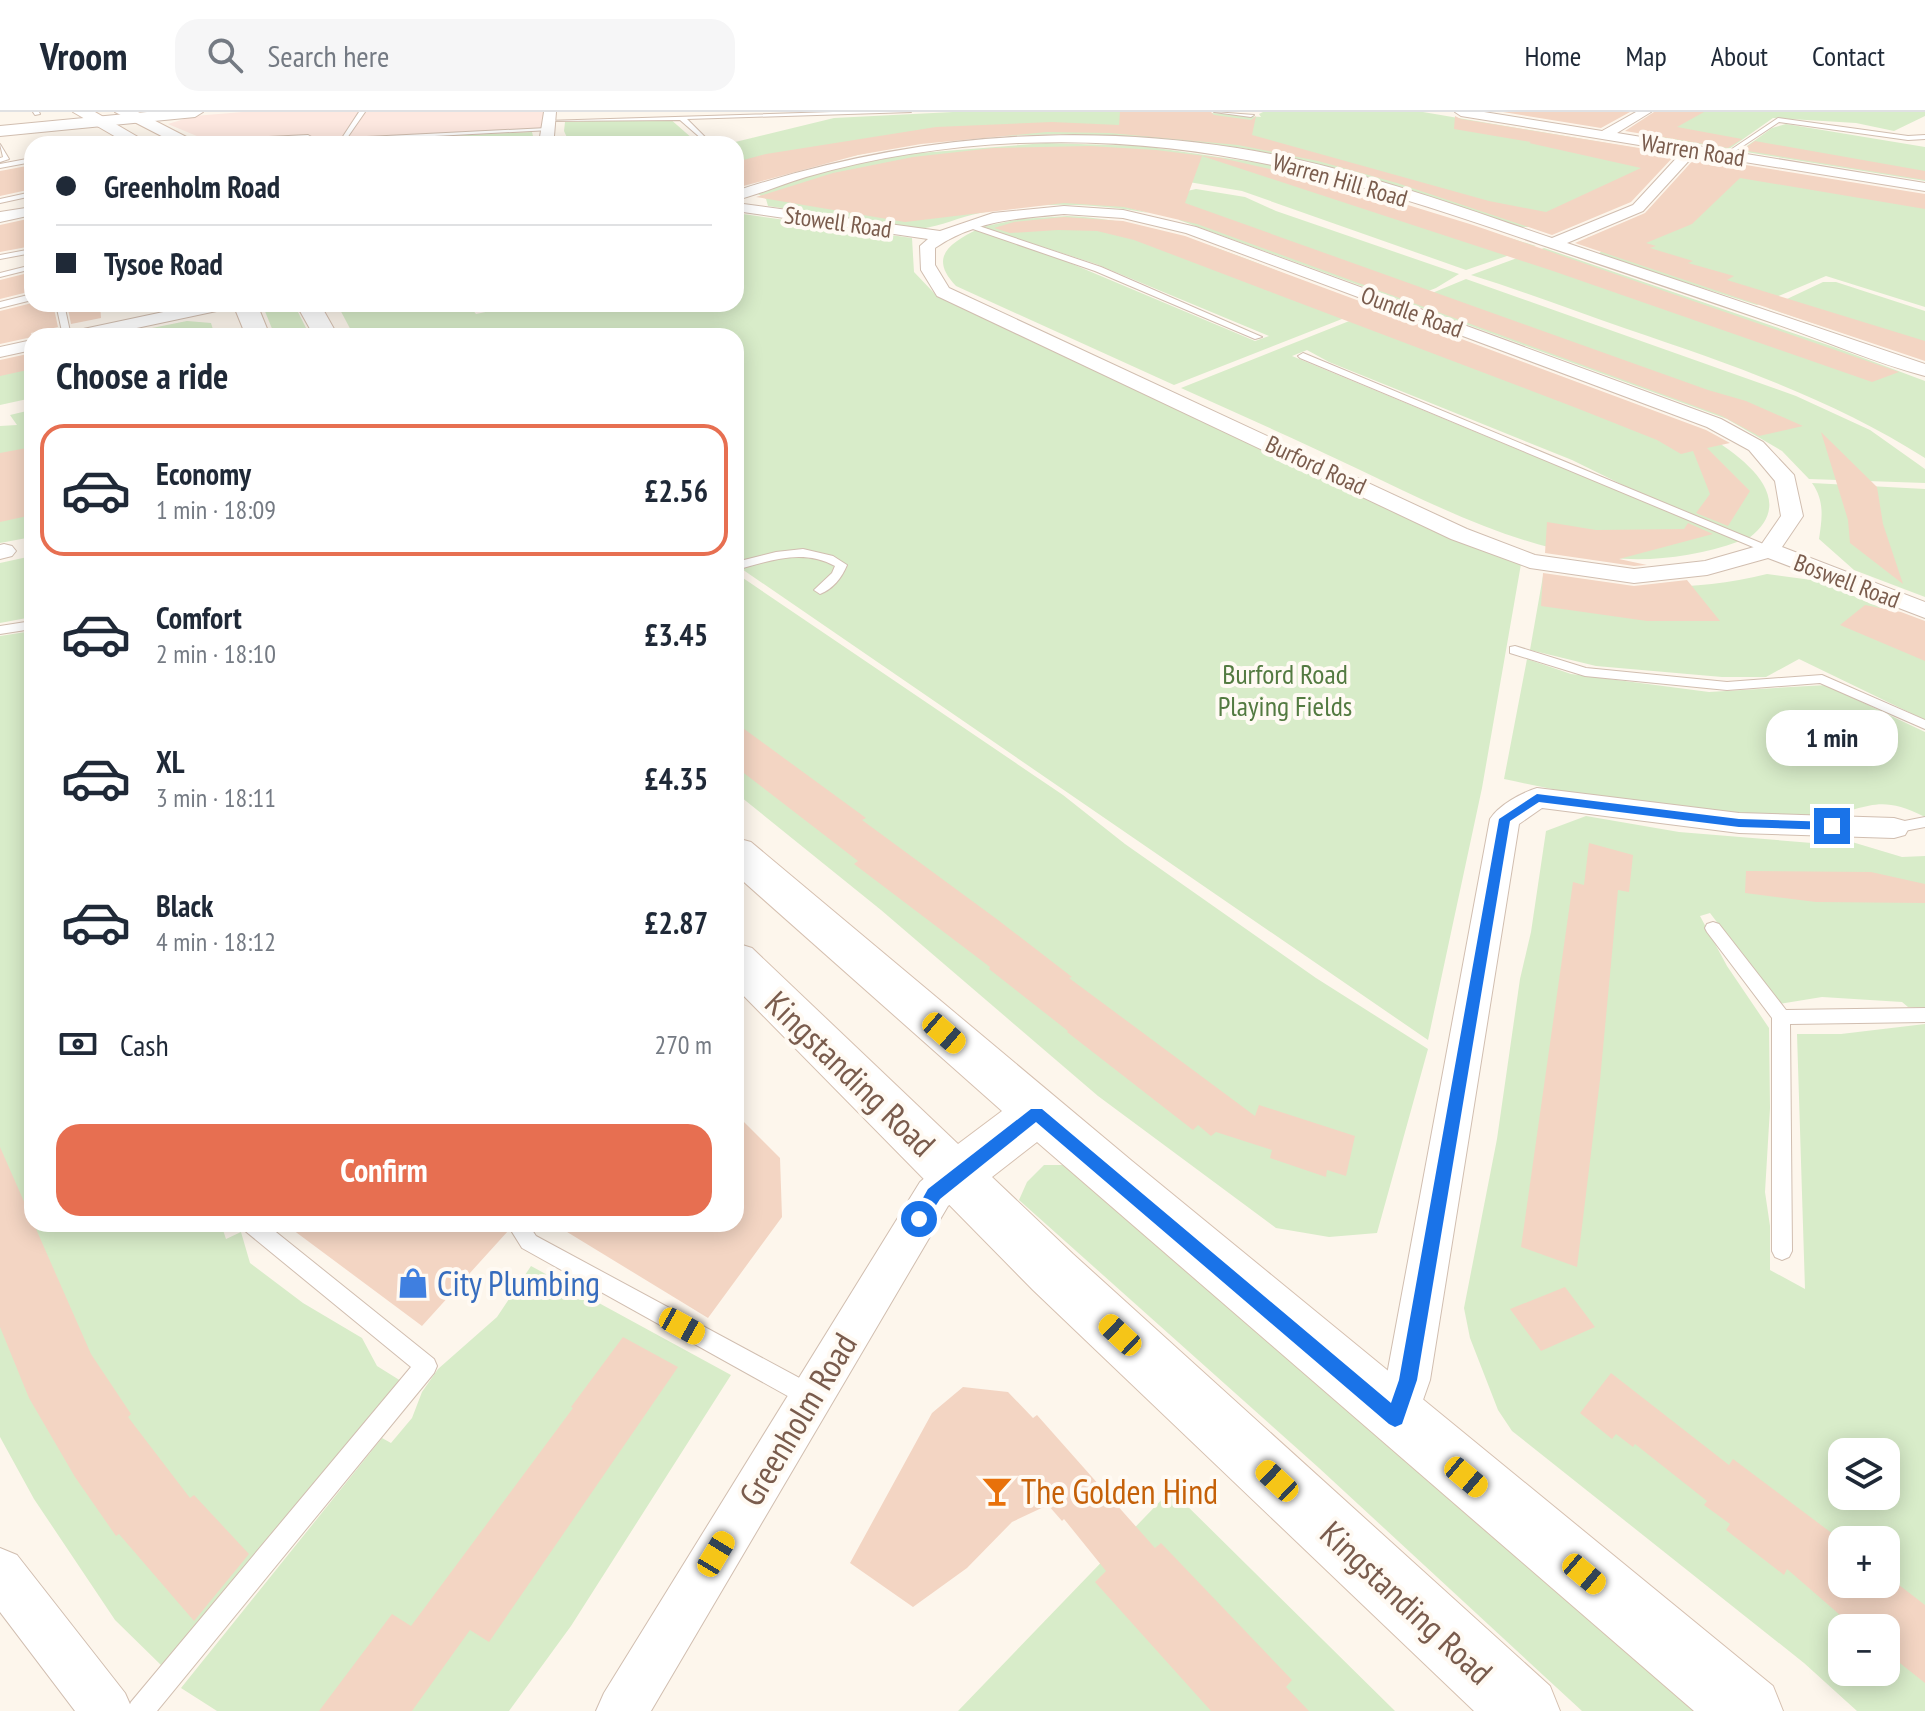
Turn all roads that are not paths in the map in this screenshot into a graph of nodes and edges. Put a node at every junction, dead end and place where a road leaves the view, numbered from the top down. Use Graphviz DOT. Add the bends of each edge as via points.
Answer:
graph roads {
  1 [pos="195,112"];
  2 [pos="362,112"];
  3 [pos="908,112"];
  4 [pos="1217,112"];
  5 [pos="1461,112"];
  6 [pos="1645,112"];
  7 [pos="127,113"];
  8 [pos="1251,115"];
  9 [pos="90,116"];
  10 [pos="681,117"];
  11 [pos="548,121"];
  12 [pos="0,131"];
  13 [pos="163,132"];
  14 [pos="122,136"];
  15 [pos="172,136"];
  16 [pos="345,136"];
  17 [pos="426,136"];
  18 [pos="701,136"];
  19 [pos="1603,136"];
  20 [pos="1925,137"];
  21 [pos="0,146"];
  22 [pos="1692,149"];
  23 [pos="1726,155"];
  24 [pos="24,161"];
  25 [pos="0,163"];
  26 [pos="1925,187"];
  27 [pos="744,193"];
  28 [pos="24,196"];
  29 [pos="0,201"];
  30 [pos="744,208"];
  31 [pos="24,212"];
  32 [pos="0,217"];
  33 [pos="970,225"];
  34 [pos="940,236"];
  35 [pos="1552,243"];
  36 [pos="24,252"];
  37 [pos="0,257"];
  38 [pos="24,269"];
  39 [pos="0,275"];
  40 [pos="24,299"];
  41 [pos="0,305"];
  42 [pos="188,312"];
  43 [pos="112,328"];
  44 [pos="1258,337"];
  45 [pos="24,347"];
  46 [pos="0,352"];
  47 [pos="1303,356"];
  48 [pos="1925,370"];
  49 [pos="1769,550"];
  50 [pos="744,564"];
  51 [pos="820,590"];
  52 [pos="1925,611"];
  53 [pos="24,626"];
  54 [pos="0,630"];
  55 [pos="1515,650"];
  56 [pos="1925,725"];
  57 [pos="1910,825"];
  58 [pos="744,859"];
  59 [pos="1713,928"];
  60 [pos="744,968"];
  61 [pos="1925,1015"];
  62 [pos="1781,1017"];
  63 [pos="1036,1114"];
  64 [pos="956,1175"];
  65 [pos="261,1232"];
  66 [pos="522,1232"];
  67 [pos="1782,1251"];
  68 [pos="810,1396"];
  69 [pos="1395,1418"];
  70 [pos="0,1572"];
  71 [pos="107,1711"];
  72 [pos="140,1711"];
  73 [pos="622,1711"];
  74 [pos="1525,1711"];
  75 [pos="1748,1711"];
  1 -- 7 [label="street"];
  1 -- 13 [label="street" via="166,123"];
  2 -- 16 [label="lane"];
  3 -- 10 [label="lane"];
  4 -- 8 [label="lane"];
  5 -- 19 [label="street, Warren Road"];
  6 -- 19 [label="street"];
  7 -- 9 [label="street"];
  7 -- 13 [label="main road"];
  9 -- 12 [label="street"];
  9 -- 14 [label="main road"];
  10 -- 11 [label="lane"];
  10 -- 18 [label="lane"];
  11 -- 17 [label="lane"];
  13 -- 15 [label="main road"];
  19 -- 22 [label="street, Warren Road"];
  20 -- 23 [label="lane" via="1778,120"];
  21 -- 25 [label="lane" via="7,158"];
  22 -- 23 [label="street, Warren Road"];
  22 -- 35 [label="street" via="1638,208"];
  23 -- 26 [label="street, Warren Road"];
  24 -- 25 [label="lane"];
  27 -- 35 [label="street, Warren Hill Road" via="857,157 927,147 1000,140 1123,141 1309,167"];
  28 -- 29 [label="lane"];
  30 -- 34 [label="street, Stowell Road"];
  31 -- 32 [label="street"];
  33 -- 34 [label="street, Oundle Road"];
  33 -- 44 [label="lane" via="1098,269"];
  33 -- 49 [label="street, Oundle Road" via="1011,213 1064,210 1123,214 1191,230 1714,423 1756,446 1786,480 1792,516"];
  34 -- 49 [label="street, Burford Road" via="924,257 943,292 1459,534 1530,561 1634,576 1707,568"];
  35 -- 48 [label="street, Warren Hill Road"];
  36 -- 37 [label="lane"];
  38 -- 39 [label="lane"];
  40 -- 41 [label="lane"];
  42 -- 43 [label="street"];
  45 -- 46 [label="street"];
  47 -- 49 [label="lane"];
  49 -- 52 [label="street, Boswell Road"];
  50 -- 51 [label="lane" via="800,551 828,556 841,565"];
  53 -- 54 [label="lane"];
  55 -- 56 [label="lane" via="1585,672 1711,684 1822,679"];
  57 -- 69 [label="street" via="1739,823 1537,798 1505,819 1408,1380"];
  58 -- 63 [label="main road"];
  59 -- 62 [label="lane"];
  60 -- 64 [label="main road, Kingstanding Road"];
  61 -- 62 [label="lane"];
  62 -- 67 [label="lane"];
  63 -- 64 [label="main road"];
  63 -- 69 [label="main road"];
  64 -- 68 [label="street, Greenholm Road" via="934,1194"];
  64 -- 74 [label="main road, Kingstanding Road" via="1053,1272"];
  65 -- 72 [label="lane" via="426,1366"];
  66 -- 68 [label="lane" via="529,1242"];
  68 -- 73 [label="street, Greenholm Road"];
  69 -- 75 [label="main road"];
  70 -- 71 [label="street"];
}
